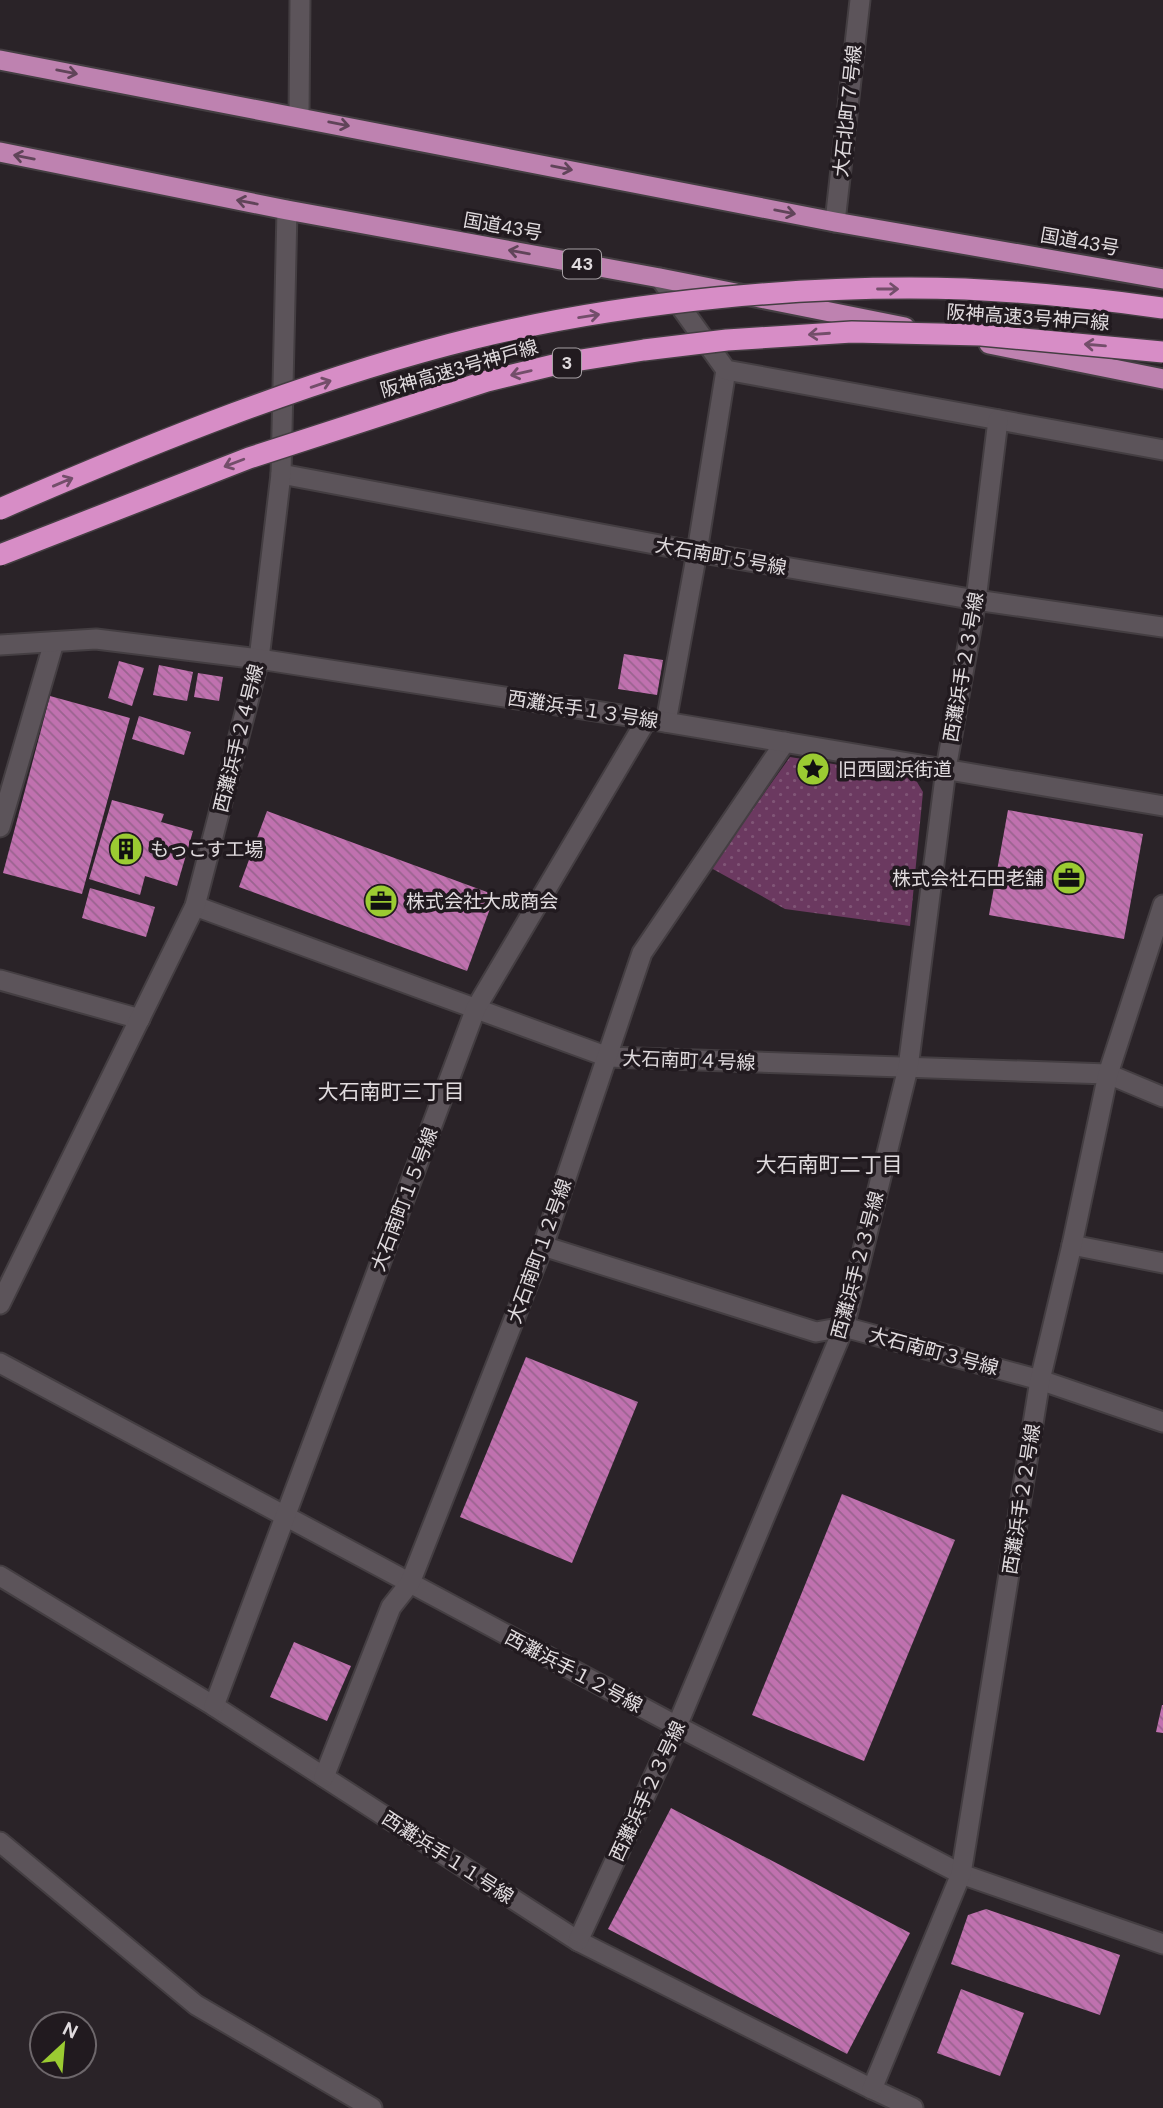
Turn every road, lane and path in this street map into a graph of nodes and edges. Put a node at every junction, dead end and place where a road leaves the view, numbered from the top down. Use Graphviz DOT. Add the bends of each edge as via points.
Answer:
graph roads {
  1 [pos="300,0"];
  2 [pos="860,0"];
  3 [pos="0,60"];
  4 [pos="299,116"];
  5 [pos="0,152"];
  6 [pos="287,210"];
  7 [pos="835,222"];
  8 [pos="660,278"];
  9 [pos="1163,279"];
  10 [pos="1163,308"];
  11 [pos="1163,352"];
  12 [pos="726,370"];
  13 [pos="1163,379"];
  14 [pos="998,420"];
  15 [pos="1163,450"];
  16 [pos="281,474"];
  17 [pos="0,509"];
  18 [pos="697,552"];
  19 [pos="0,555"];
  20 [pos="975,600"];
  21 [pos="1163,627"];
  22 [pos="54,642"];
  23 [pos="0,645"];
  24 [pos="259,659"];
  25 [pos="657,721"];
  26 [pos="785,742"];
  27 [pos="946,769"];
  28 [pos="1163,806"];
  29 [pos="0,827"];
  30 [pos="1163,905"];
  31 [pos="195,906"];
  32 [pos="1154,964"];
  33 [pos="0,980"];
  34 [pos="476,1008"];
  35 [pos="140,1019"];
  36 [pos="607,1056"];
  37 [pos="908,1068"];
  38 [pos="1108,1074"];
  39 [pos="1163,1097"];
  40 [pos="1072,1245"];
  41 [pos="543,1246"];
  42 [pos="1163,1263"];
  43 [pos="0,1304"];
  44 [pos="844,1327"];
  45 [pos="0,1363"];
  46 [pos="1040,1380"];
  47 [pos="1163,1422"];
  48 [pos="285,1515"];
  49 [pos="0,1576"];
  50 [pos="410,1583"];
  51 [pos="214,1706"];
  52 [pos="677,1726"];
  53 [pos="324,1777"];
  54 [pos="0,1842"];
  55 [pos="961,1874"];
  56 [pos="578,1941"];
  57 [pos="1163,1944"];
  58 [pos="872,2089"];
  59 [pos="372,2108"];
  60 [pos="913,2108"];
  1 -- 4 [label="street"];
  2 -- 7 [label="street, 大石北町７号線"];
  3 -- 4 [label="highway, 国道43号, one-way"];
  4 -- 7 [label="highway, 国道43号, one-way"];
  6 -- 5 [label="highway, 国道43号 / 43, one-way"];
  8 -- 6 [label="highway, 国道43号 / 43, one-way"];
  6 -- 16 [label="street, 西灘浜手２４号線"];
  7 -- 9 [label="highway, 国道43号"];
  8 -- 12 [label="street"];
  8 -- 13 [label="highway, 国道43号 / 43"];
  17 -- 10 [label="highway, 阪神高速3号神戸線 / 3, one-way, bridge" via="248,409 373,367 558,321 717,299 844,289 966,289"];
  11 -- 19 [label="highway, 阪神高速3号神戸線 / 3, one-way, bridge" via="981,334 852,332 727,340 562,363 487,381 248,458"];
  12 -- 14 [label="street"];
  12 -- 18 [label="street"];
  14 -- 15 [label="street"];
  14 -- 20 [label="street, 西灘浜手２３号線"];
  16 -- 18 [label="street, 大石南町５号線"];
  16 -- 24 [label="street, 西灘浜手２４号線"];
  18 -- 20 [label="street, 大石南町５号線"];
  18 -- 25 [label="street"];
  20 -- 21 [label="street, 大石南町５号線"];
  20 -- 27 [label="street, 西灘浜手２３号線"];
  22 -- 23 [label="street, 西灘浜手１３号線"];
  22 -- 24 [label="street, 西灘浜手１３号線" via="96,639"];
  22 -- 29 [label="street"];
  24 -- 25 [label="street, 西灘浜手１３号線"];
  24 -- 31 [label="street, 西灘浜手２４号線"];
  25 -- 26 [label="street, 西灘浜手１３号線"];
  25 -- 34 [label="street, 大石南町１５号線"];
  26 -- 27 [label="street, 西灘浜手１３号線"];
  26 -- 36 [label="street, 大石南町１２号線" via="642,953"];
  27 -- 28 [label="street, 西灘浜手１３号線"];
  27 -- 37 [label="street, 西灘浜手２３号線"];
  30 -- 32 [label="street, 西灘浜手２２号線"];
  31 -- 34 [label="street, 大石南町４号線"];
  31 -- 35 [label="street, 西灘浜手２４号線"];
  32 -- 38 [label="street, 西灘浜手２２号線"];
  33 -- 35 [label="street"];
  34 -- 36 [label="street, 大石南町４号線"];
  34 -- 48 [label="street, 大石南町１５号線"];
  35 -- 43 [label="street, 西灘浜手２４号線"];
  36 -- 37 [label="street, 大石南町４号線"];
  36 -- 41 [label="street, 大石南町１２号線"];
  37 -- 38 [label="street, 大石南町４号線"];
  37 -- 44 [label="street, 西灘浜手２３号線"];
  38 -- 39 [label="street, 大石南町４号線"];
  38 -- 40 [label="street, 西灘浜手２２号線"];
  40 -- 42 [label="street"];
  40 -- 46 [label="street, 西灘浜手２２号線"];
  41 -- 44 [label="street, 大石南町３号線" via="816,1332"];
  41 -- 50 [label="street, 大石南町１２号線"];
  44 -- 46 [label="street, 大石南町３号線"];
  44 -- 52 [label="street, 西灘浜手２３号線"];
  45 -- 48 [label="street, 西灘浜手１２号線"];
  46 -- 47 [label="street, 大石南町３号線"];
  46 -- 55 [label="street, 西灘浜手２２号線"];
  48 -- 50 [label="street, 西灘浜手１２号線"];
  48 -- 51 [label="street, 大石南町１５号線"];
  49 -- 51 [label="street, 西灘浜手１１号線"];
  50 -- 52 [label="street, 西灘浜手１２号線"];
  50 -- 53 [label="street, 大石南町１２号線" via="391,1607"];
  51 -- 53 [label="street, 西灘浜手１１号線"];
  52 -- 55 [label="street, 西灘浜手１２号線"];
  52 -- 56 [label="street, 西灘浜手２３号線"];
  53 -- 56 [label="street, 西灘浜手１１号線"];
  54 -- 59 [label="street" via="196,2005"];
  55 -- 57 [label="street, 西灘浜手１２号線"];
  55 -- 58 [label="street, 西灘浜手２２号線"];
  56 -- 58 [label="street, 西灘浜手１１号線"];
  58 -- 60 [label="street, 西灘浜手１１号線"];
}
